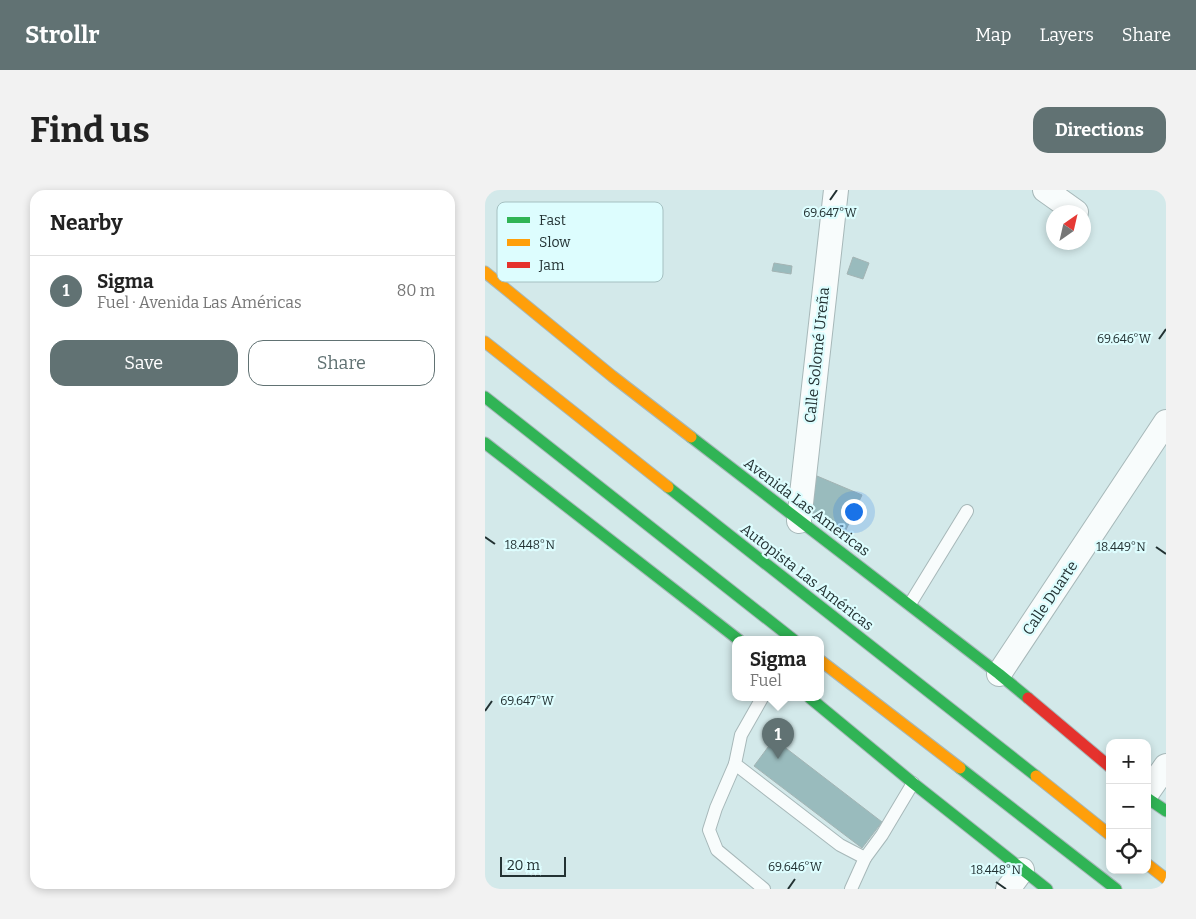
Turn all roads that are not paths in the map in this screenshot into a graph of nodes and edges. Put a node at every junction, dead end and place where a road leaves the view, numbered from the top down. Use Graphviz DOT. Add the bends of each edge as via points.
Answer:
graph roads {
  1 [pos="835,190"];
  2 [pos="1045,190"];
  3 [pos="1066,205"];
  4 [pos="485,272"];
  5 [pos="497,282"];
  6 [pos="497,282"];
  7 [pos="485,342"];
  8 [pos="485,397"];
  9 [pos="1166,422"];
  10 [pos="485,443"];
  11 [pos="967,512"];
  12 [pos="799,521"];
  13 [pos="910,604"];
  14 [pos="734,636"];
  15 [pos="789,636"];
  16 [pos="824,663"];
  17 [pos="999,674"];
  18 [pos="760,701"];
  19 [pos="814,701"];
  20 [pos="735,764"];
  21 [pos="1106,764"];
  22 [pos="1166,766"];
  23 [pos="913,783"];
  24 [pos="1151,788"];
  25 [pos="1151,801"];
  26 [pos="1166,811"];
  27 [pos="1106,832"];
  28 [pos="865,858"];
  29 [pos="1151,867"];
  30 [pos="1022,870"];
  31 [pos="1166,879"];
  32 [pos="764,889"];
  33 [pos="851,889"];
  34 [pos="1008,889"];
  35 [pos="1047,889"];
  36 [pos="1115,889"];
  1 -- 12 [label="street, Calle Solomé Ureña"];
  2 -- 3 [label="street"];
  4 -- 5 [label="main road, Avenida Las Américas"];
  6 -- 12 [label="main road, Avenida Las Américas"];
  7 -- 27 [label="main road, Autopista Las Américas"];
  8 -- 15 [label="main road"];
  9 -- 17 [label="street, Calle Duarte"];
  10 -- 14 [label="main road"];
  11 -- 13 [label="lane"];
  12 -- 13 [label="main road, Avenida Las Américas"];
  13 -- 17 [label="main road, Avenida Las Américas"];
  16 -- 36 [label="main road"];
  17 -- 21 [label="main road, Avenida Las Américas"];
  18 -- 20 [label="lane" via="741,735"];
  19 -- 23 [label="main road"];
  20 -- 28 [label="lane" via="840,846"];
  20 -- 32 [label="lane" via="709,830 717,850"];
  22 -- 24 [label="street"];
  23 -- 28 [label="lane"];
  23 -- 30 [label="main road"];
  25 -- 26 [label="main road"];
  28 -- 33 [label="lane"];
  29 -- 31 [label="main road"];
  30 -- 34 [label="street"];
  30 -- 35 [label="main road"];
}
